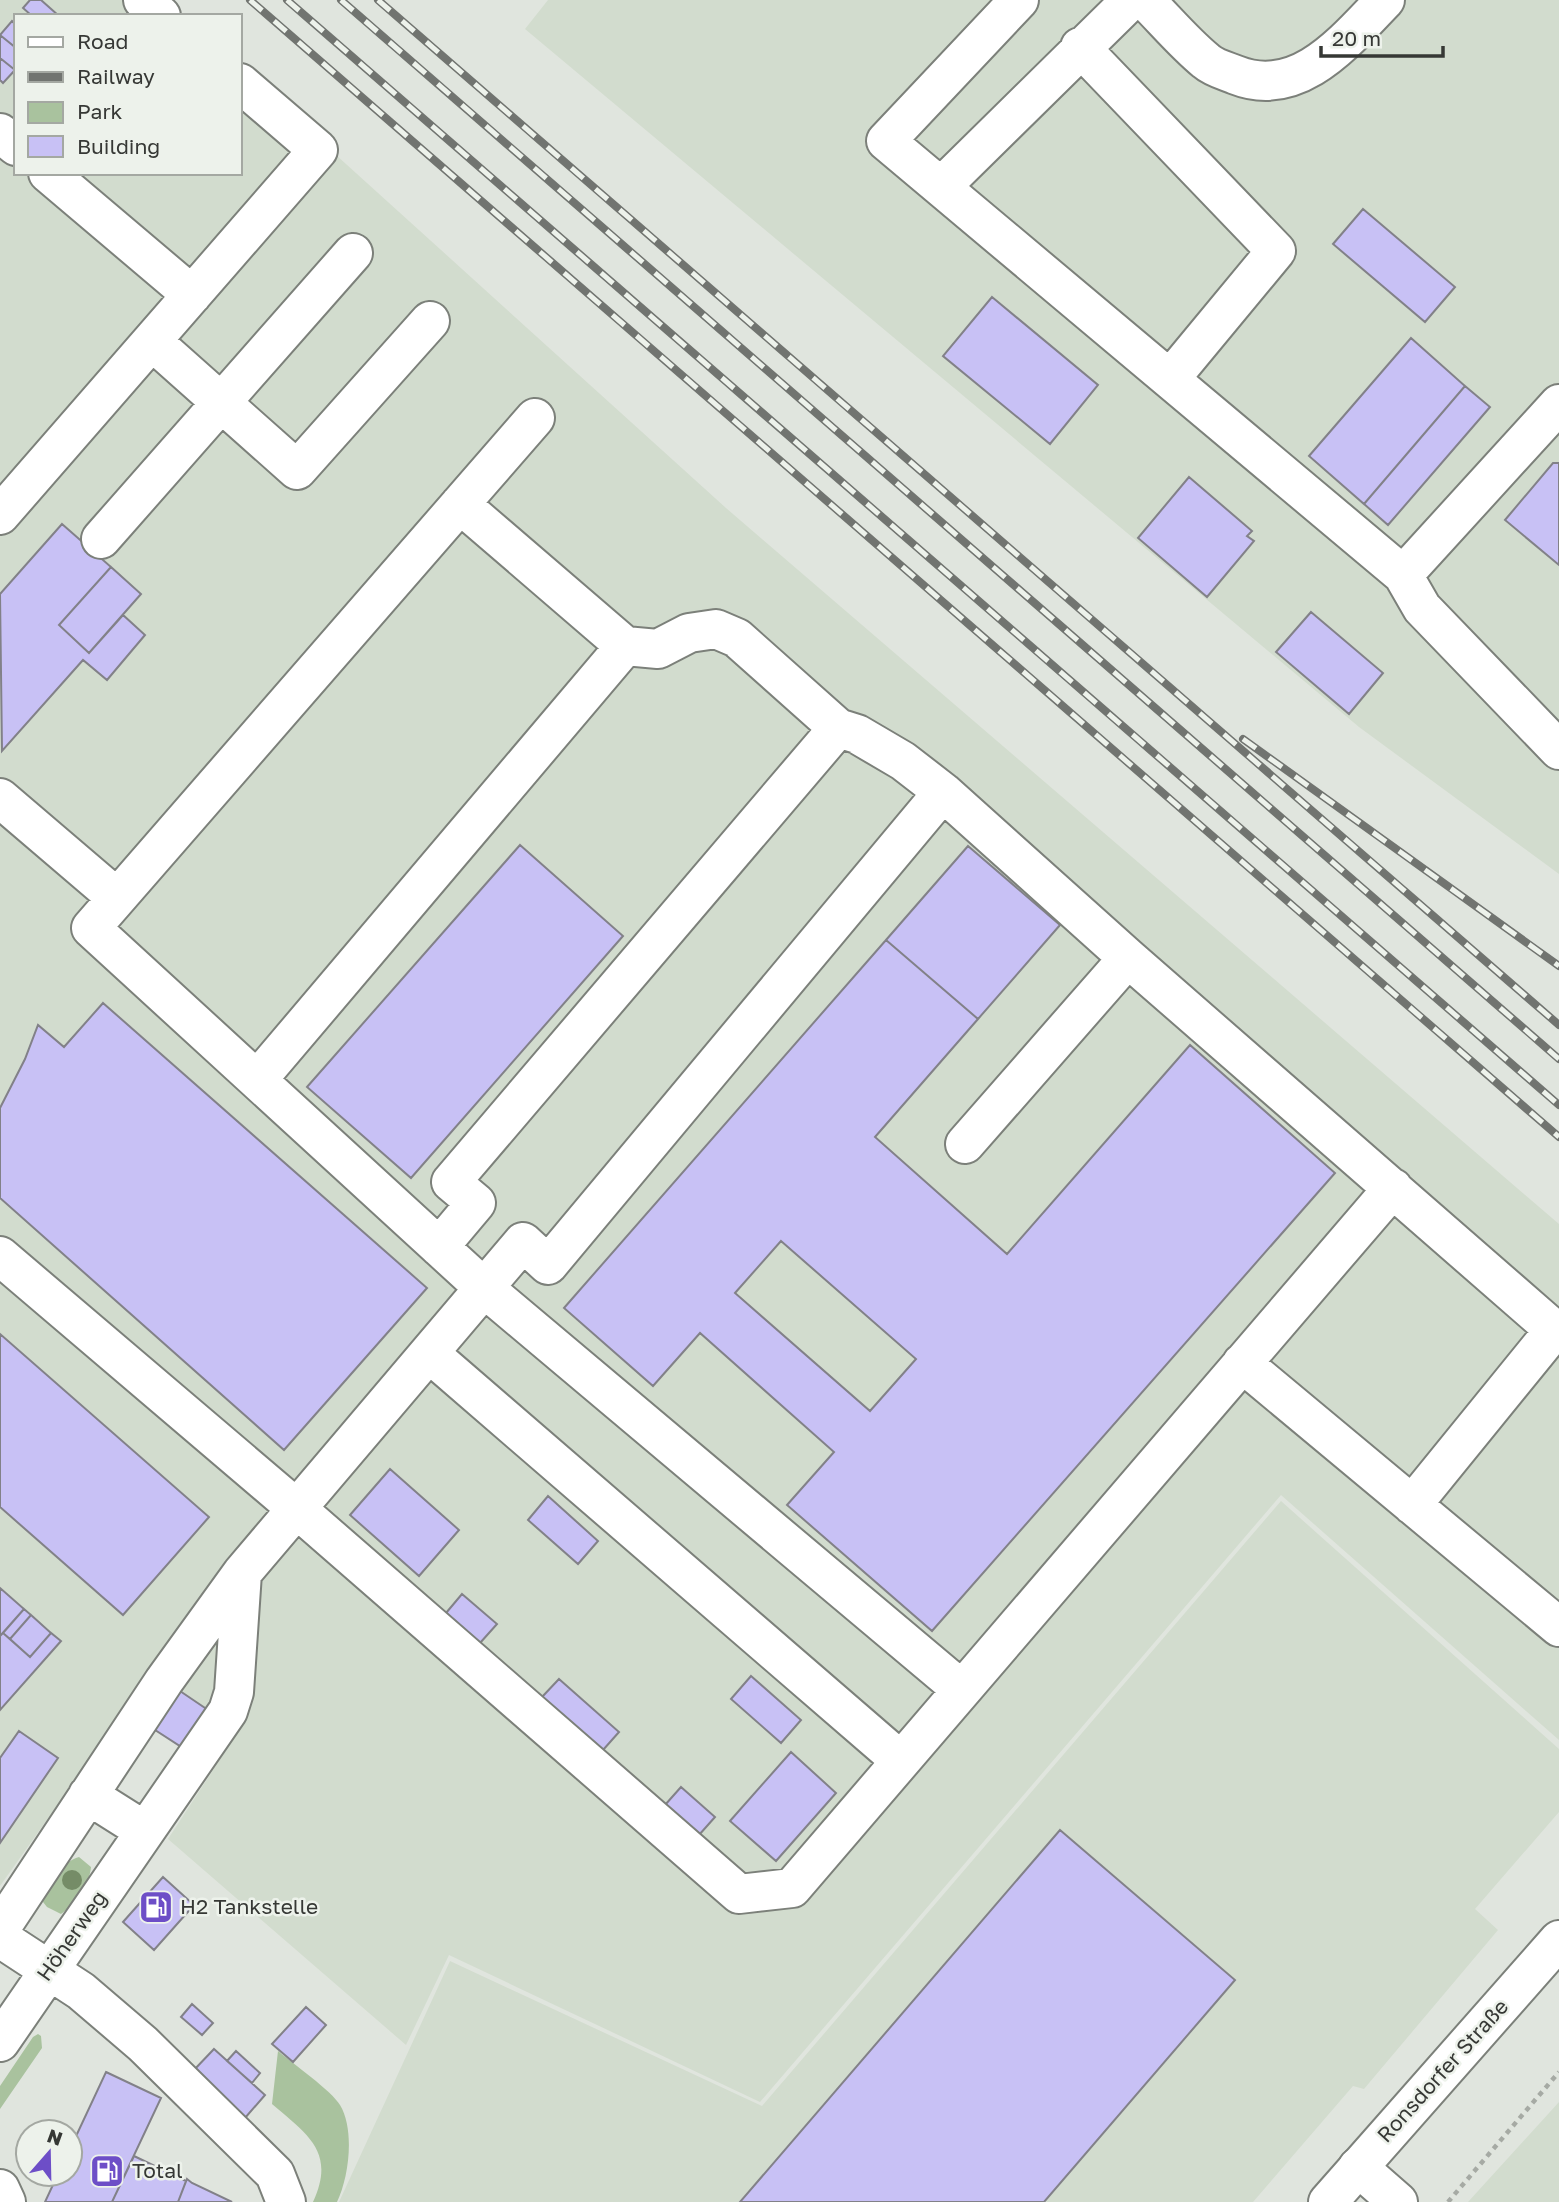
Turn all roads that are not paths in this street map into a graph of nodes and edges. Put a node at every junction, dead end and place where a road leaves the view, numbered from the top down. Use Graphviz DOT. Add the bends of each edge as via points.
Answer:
graph roads {
  1 [pos="143,0"];
  2 [pos="1019,0"];
  3 [pos="1131,0"];
  4 [pos="1145,0"];
  5 [pos="1385,0"];
  6 [pos="159,14"];
  7 [pos="1080,47"];
  8 [pos="242,85"];
  9 [pos="0,133"];
  10 [pos="14,144"];
  11 [pos="50,175"];
  12 [pos="941,187"];
  13 [pos="353,253"];
  14 [pos="192,295"];
  15 [pos="430,321"];
  16 [pos="152,341"];
  17 [pos="1170,379"];
  18 [pos="222,401"];
  19 [pos="1559,404"];
  20 [pos="535,418"];
  21 [pos="460,503"];
  22 [pos="0,514"];
  23 [pos="101,539"];
  24 [pos="1403,575"];
  25 [pos="625,646"];
  26 [pos="838,728"];
  27 [pos="1559,750"];
  28 [pos="943,792"];
  29 [pos="0,798"];
  30 [pos="117,898"];
  31 [pos="1128,958"];
  32 [pos="258,1079"];
  33 [pos="965,1144"];
  34 [pos="1393,1188"];
  35 [pos="439,1247"];
  36 [pos="0,1256"];
  37 [pos="484,1288"];
  38 [pos="1557,1331"];
  39 [pos="429,1353"];
  40 [pos="1242,1363"];
  41 [pos="1412,1505"];
  42 [pos="297,1509"];
  43 [pos="242,1573"];
  44 [pos="1559,1627"];
  45 [pos="962,1690"];
  46 [pos="901,1761"];
  47 [pos="88,1795"];
  48 [pos="145,1831"];
  49 [pos="0,1929"];
  50 [pos="0,1938"];
  51 [pos="1559,1940"];
  52 [pos="49,1970"];
  53 [pos="0,2042"];
  54 [pos="1358,2166"];
  55 [pos="0,2189"];
  56 [pos="6,2202"];
  57 [pos="286,2202"];
  58 [pos="1328,2202"];
  59 [pos="1398,2202"];
  1 -- 6 [label="main road"];
  2 -- 12 [label="main road" via="886,141"];
  3 -- 7 [label="main road"];
  4 -- 5 [label="main road" via="1208,64 1245,79 1274,80 1306,72 1329,57"];
  7 -- 12 [label="main road"];
  7 -- 17 [label="main road" via="1276,251"];
  8 -- 14 [label="main road" via="318,150"];
  9 -- 10 [label="main road"];
  11 -- 14 [label="main road"];
  12 -- 17 [label="main road"];
  13 -- 18 [label="main road"];
  14 -- 16 [label="main road"];
  15 -- 18 [label="main road" via="297,470"];
  16 -- 18 [label="main road"];
  16 -- 22 [label="main road"];
  17 -- 24 [label="main road"];
  18 -- 23 [label="main road"];
  19 -- 24 [label="main road"];
  20 -- 21 [label="main road"];
  21 -- 25 [label="main road"];
  21 -- 30 [label="main road"];
  24 -- 27 [label="main road" via="1422,608"];
  25 -- 26 [label="main road" via="658,649 689,633 716,629 737,638 762,658"];
  25 -- 32 [label="main road"];
  26 -- 28 [label="main road" via="902,761"];
  26 -- 35 [label="main road" via="451,1181 476,1203"];
  28 -- 31 [label="main road"];
  28 -- 37 [label="main road" via="548,1265 523,1241"];
  29 -- 30 [label="main road"];
  30 -- 32 [label="main road" via="90,928"];
  31 -- 33 [label="main road"];
  31 -- 34 [label="main road"];
  32 -- 35 [label="main road"];
  34 -- 38 [label="main road"];
  34 -- 40 [label="main road"];
  35 -- 37 [label="main road"];
  36 -- 42 [label="main road"];
  37 -- 39 [label="main road"];
  37 -- 45 [label="main road"];
  38 -- 41 [label="main road"];
  39 -- 42 [label="main road"];
  39 -- 46 [label="main road"];
  40 -- 41 [label="main road"];
  40 -- 45 [label="main road"];
  41 -- 44 [label="main road"];
  42 -- 43 [label="main road"];
  42 -- 46 [label="main road" via="739,1894 792,1888"];
  43 -- 47 [label="main road"];
  43 -- 48 [label="main road, Höherweg" via="234,1692 228,1711"];
  45 -- 46 [label="main road"];
  47 -- 48 [label="main road"];
  47 -- 49 [label="main road"];
  48 -- 52 [label="main road, Höherweg"];
  50 -- 52 [label="main road"];
  51 -- 54 [label="main road, Ronsdorfer Straße"];
  52 -- 53 [label="main road, Höherweg"];
  52 -- 57 [label="main road" via="92,2000 211,2110 275,2174"];
  54 -- 58 [label="main road, Ronsdorfer Straße"];
  54 -- 59 [label="main road"];
  55 -- 56 [label="main road"];
}
